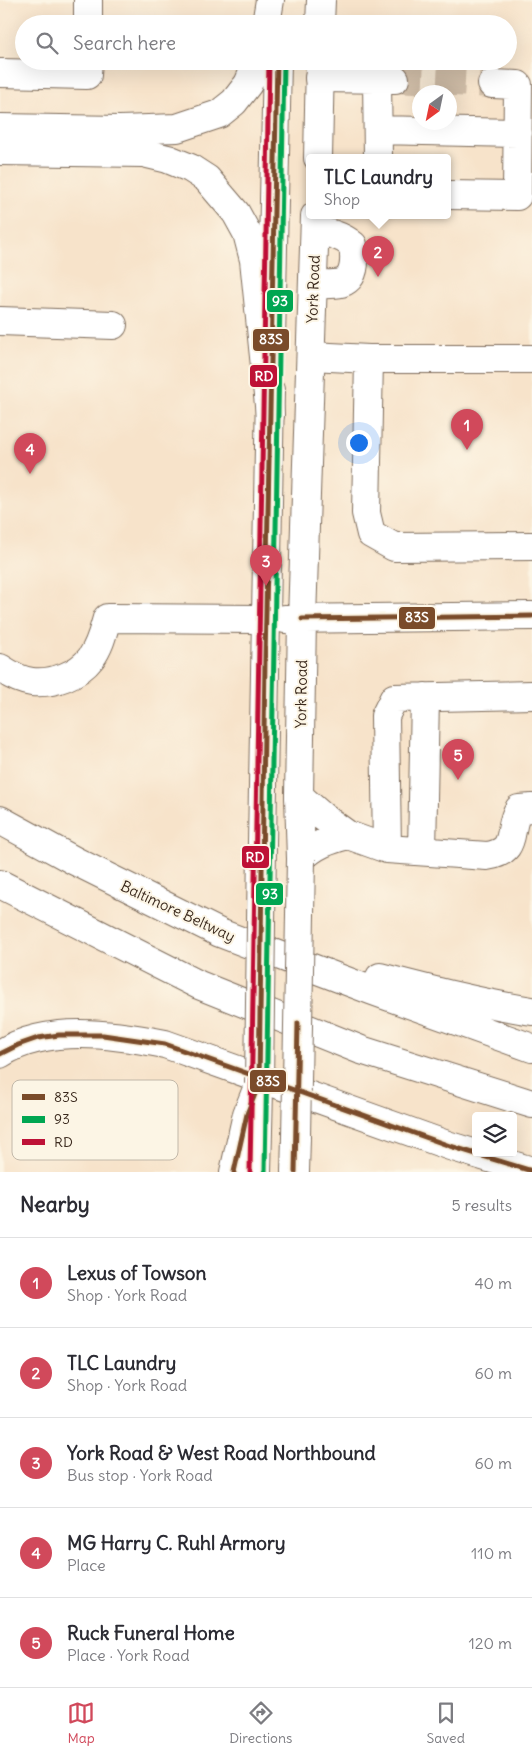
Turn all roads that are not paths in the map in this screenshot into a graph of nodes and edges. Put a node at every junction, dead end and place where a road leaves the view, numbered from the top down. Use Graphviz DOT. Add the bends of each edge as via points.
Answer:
graph roads {
  1 [pos="88,0"];
  2 [pos="270,0"];
  3 [pos="278,0"];
  4 [pos="321,0"];
  5 [pos="88,15"];
  6 [pos="268,15"];
  7 [pos="278,15"];
  8 [pos="320,15"];
  9 [pos="88,70"];
  10 [pos="254,70"];
  11 [pos="277,70"];
  12 [pos="320,70"];
  13 [pos="0,73"];
  14 [pos="492,84"];
  15 [pos="0,128"];
  16 [pos="378,130"];
  17 [pos="518,133"];
  18 [pos="0,151"];
  19 [pos="318,154"];
  20 [pos="378,154"];
  21 [pos="274,181"];
  22 [pos="451,195"];
  23 [pos="315,224"];
  24 [pos="313,284"];
  25 [pos="0,321"];
  26 [pos="113,325"];
  27 [pos="311,356"];
  28 [pos="368,359"];
  29 [pos="532,359"];
  30 [pos="270,415"];
  31 [pos="532,546"];
  32 [pos="532,616"];
  33 [pos="266,619"];
  34 [pos="302,619"];
  35 [pos="0,668"];
  36 [pos="532,695"];
  37 [pos="425,698"];
  38 [pos="299,796"];
  39 [pos="532,808"];
  40 [pos="0,812"];
  41 [pos="0,820"];
  42 [pos="348,835"];
  43 [pos="386,849"];
  44 [pos="422,851"];
  45 [pos="301,859"];
  46 [pos="75,861"];
  47 [pos="0,884"];
  48 [pos="220,933"];
  49 [pos="532,1011"];
  50 [pos="532,1048"];
  51 [pos="0,1054"];
  52 [pos="532,1104"];
  53 [pos="253,1118"];
  54 [pos="532,1171"];
  55 [pos="234,1172"];
  56 [pos="257,1172"];
  57 [pos="295,1172"];
  1 -- 5 [label="main road"];
  2 -- 6 [label="main road"];
  3 -- 7 [label="main road"];
  4 -- 8 [label="main road"];
  9 -- 13 [label="main road" via="88,75"];
  10 -- 15 [label="main road" via="234,102 219,114 177,128"];
  11 -- 21 [label="main road"];
  12 -- 16 [label="main road" via="386,79"];
  12 -- 19 [label="main road"];
  14 -- 17 [label="main road" via="518,85"];
  16 -- 17 [label="main road"];
  16 -- 20 [label="main road"];
  17 -- 22 [label="main road" via="517,196"];
  18 -- 30 [label="main road" via="143,153 190,168 207,180 236,213 247,233 254,260"];
  21 -- 27 [label="main road" via="288,228 287,328 296,346"];
  21 -- 30 [label="main road"];
  23 -- 24 [label="main road, York Road"];
  23 -- 24 [label="main road" via="347,239 355,254 354,268 341,283"];
  24 -- 27 [label="main road, York Road"];
  25 -- 26 [label="main road"];
  27 -- 28 [label="main road"];
  27 -- 34 [label="main road, York Road"];
  28 -- 29 [label="main road"];
  28 -- 31 [label="main road" via="366,513 371,534 394,547"];
  30 -- 33 [label="main road"];
  32 -- 34 [label="main road"];
  33 -- 34 [label="main road"];
  33 -- 35 [label="main road" via="107,618 91,658 62,678 30,682"];
  33 -- 53 [label="main road, bridge" via="259,1084"];
  34 -- 38 [label="main road, York Road"];
  36 -- 37 [label="main road"];
  37 -- 43 [label="main road" via="394,698 385,716"];
  37 -- 44 [label="main road"];
  38 -- 42 [label="main road"];
  38 -- 45 [label="main road, York Road"];
  39 -- 44 [label="main road" via="520,809 513,818 511,839 499,854"];
  40 -- 46 [label="main road"];
  41 -- 46 [label="main road, Baltimore Beltway"];
  42 -- 43 [label="main road"];
  42 -- 45 [label="main road" via="310,849"];
  43 -- 44 [label="main road"];
  45 -- 57 [label="main road, York Road, bridge"];
  46 -- 48 [label="main road, Baltimore Beltway"];
  47 -- 52 [label="main road" via="198,985 361,1050"];
  48 -- 49 [label="main road" via="437,992"];
  48 -- 50 [label="main road, Baltimore Beltway"];
  51 -- 54 [label="main road" via="38,1038 81,1033 124,1036 165,1044 450,1146"];
  53 -- 55 [label="main road"];
  53 -- 56 [label="main road"];
}
